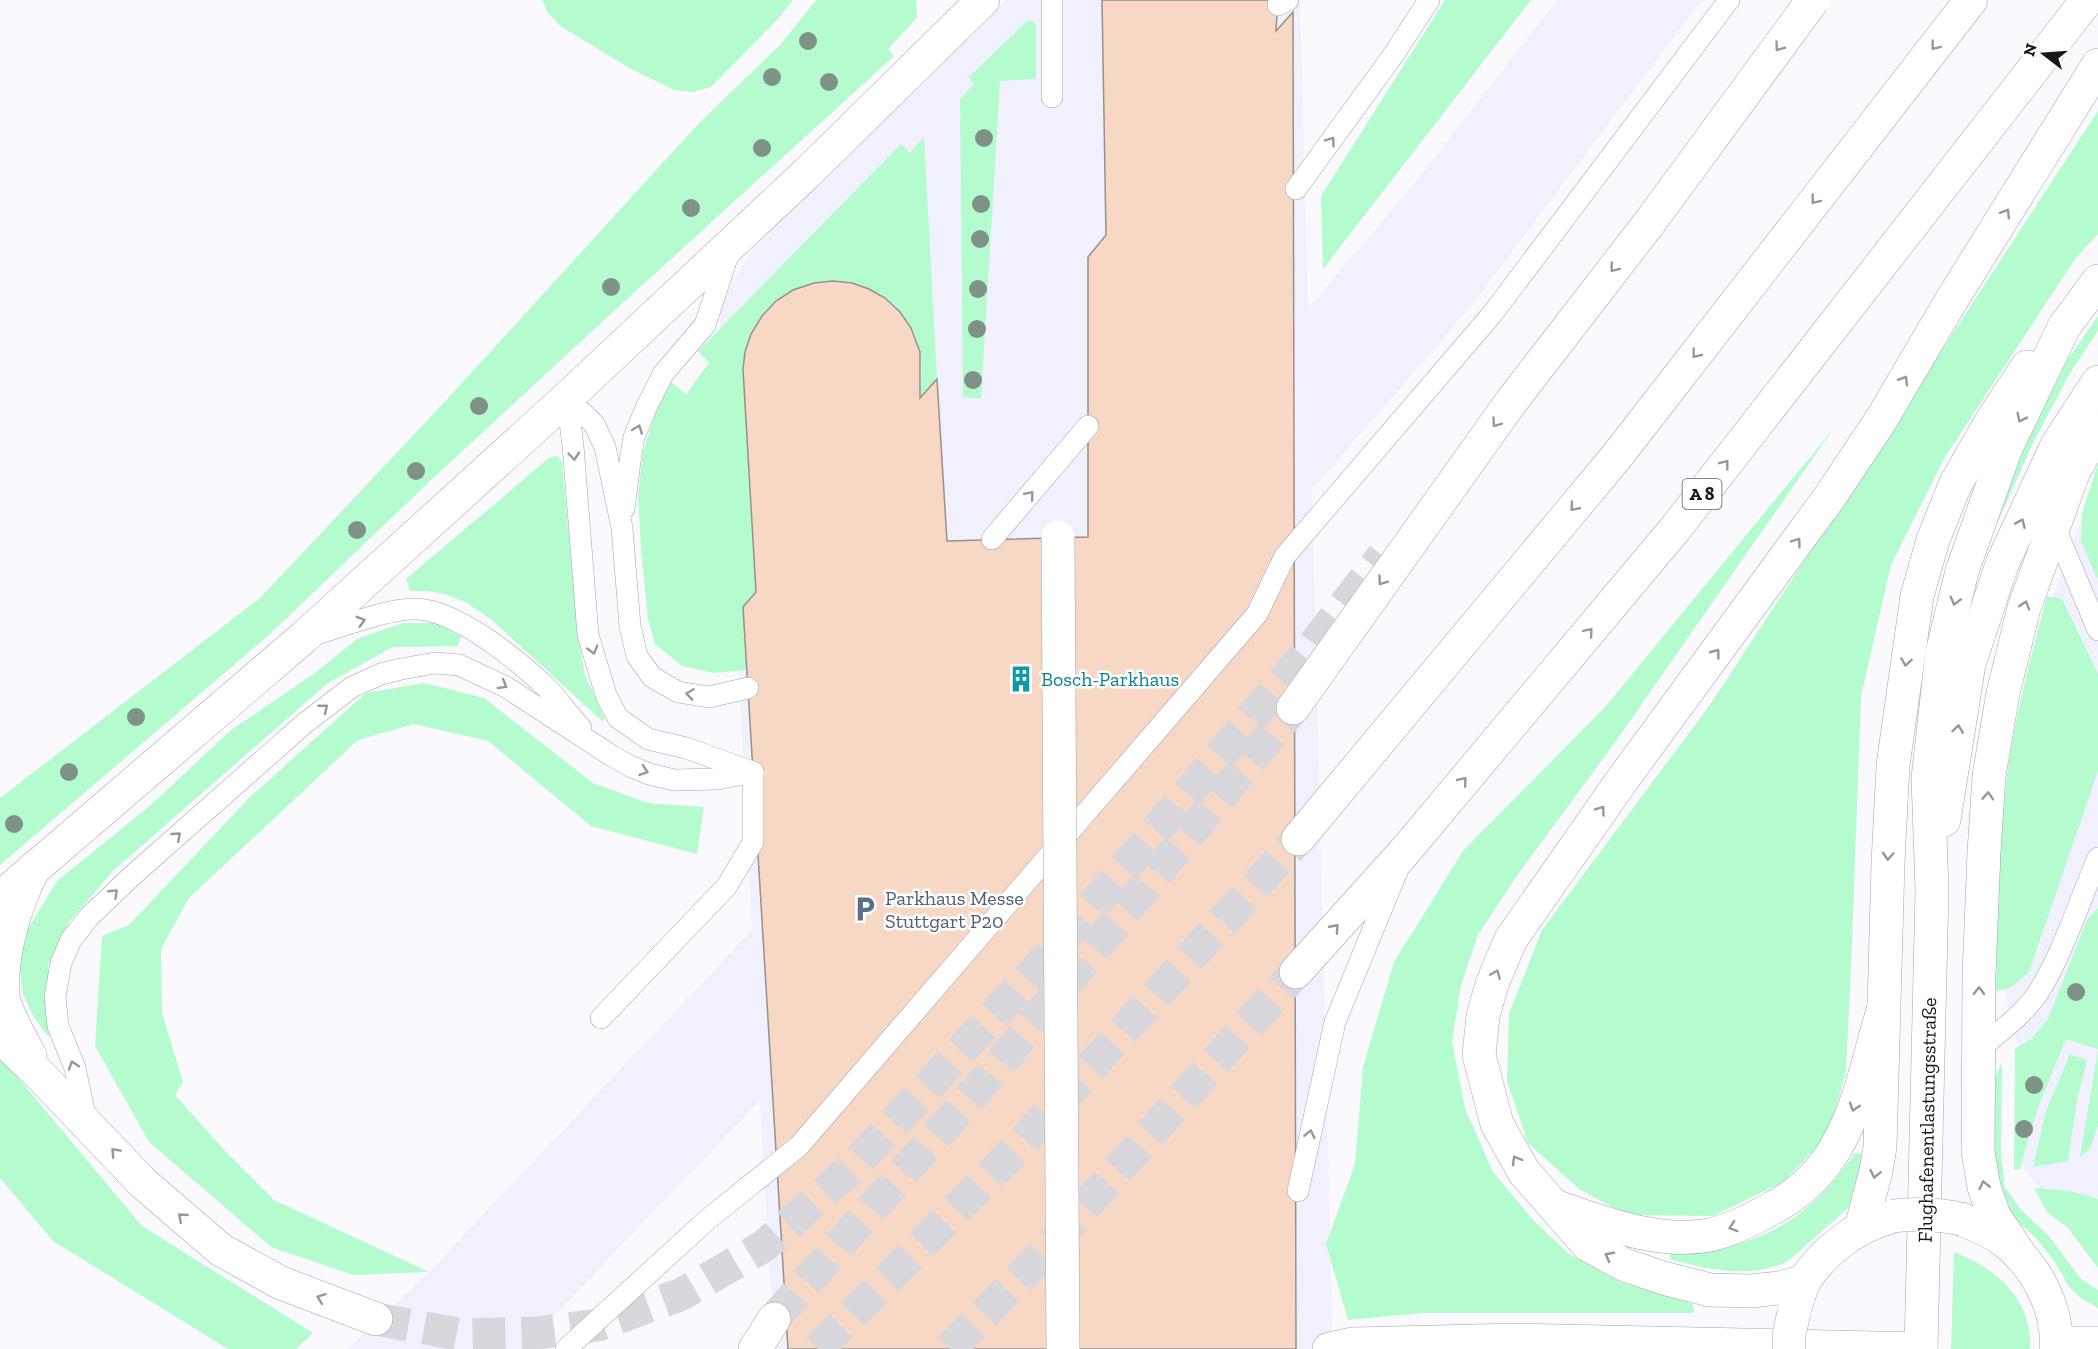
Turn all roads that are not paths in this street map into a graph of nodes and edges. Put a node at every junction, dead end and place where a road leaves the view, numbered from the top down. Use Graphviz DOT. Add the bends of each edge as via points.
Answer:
graph roads {
  1 [pos="1052,0"];
  2 [pos="1429,0"];
  3 [pos="1729,0"];
  4 [pos="1813,0"];
  5 [pos="1971,0"];
  6 [pos="2087,0"];
  7 [pos="981,2"];
  8 [pos="2098,65"];
  9 [pos="1052,97"];
  10 [pos="1296,189"];
  11 [pos="731,246"];
  12 [pos="2098,281"];
  13 [pos="2064,327"];
  14 [pos="2098,382"];
  15 [pos="567,398"];
  16 [pos="1088,426"];
  17 [pos="2098,429"];
  18 [pos="2054,523"];
  19 [pos="622,528"];
  20 [pos="1058,537"];
  21 [pos="992,539"];
  22 [pos="2098,630"];
  23 [pos="304,637"];
  24 [pos="748,688"];
  25 [pos="1293,708"];
  26 [pos="593,744"];
  27 [pos="753,772"];
  28 [pos="1298,839"];
  29 [pos="1406,850"];
  30 [pos="2098,858"];
  31 [pos="34,868"];
  32 [pos="1932,890"];
  33 [pos="0,898"];
  34 [pos="1296,972"];
  35 [pos="1883,1011"];
  36 [pos="601,1018"];
  37 [pos="0,1037"];
  38 [pos="1977,1051"];
  39 [pos="39,1074"];
  40 [pos="86,1122"];
  41 [pos="1298,1191"];
  42 [pos="1552,1206"];
  43 [pos="1862,1228"];
  44 [pos="2020,1256"];
  45 [pos="1805,1281"];
  46 [pos="774,1318"];
  47 [pos="376,1319"];
  48 [pos="2098,1343"];
  49 [pos="2056,1346"];
  50 [pos="566,1349"];
  51 [pos="755,1349"];
  52 [pos="1063,1349"];
  53 [pos="1329,1349"];
  54 [pos="1789,1349"];
  55 [pos="1921,1349"];
  1 -- 9 [label="lane"];
  10 -- 2 [label="lane, one-way"];
  3 -- 50 [label="lane" via="1493,313 1285,556 1257,614 800,1146 706,1220"];
  4 -- 25 [label="main road, one-way, bridge" via="1650,222 1511,402"];
  5 -- 28 [label="main road, one-way" via="1617,456"];
  29 -- 6 [label="main road, A 8, one-way" via="1675,529"];
  7 -- 11 [label="main road"];
  42 -- 8 [label="main road, one-way" via="1524,1172 1497,1124 1479,1055 1483,1016 1511,939 1831,495"];
  11 -- 15 [label="main road"];
  19 -- 11 [label="lane, one-way" via="638,428 663,374 705,325"];
  12 -- 13 [label="main road, Flughafenentlastungsstraße"];
  13 -- 32 [label="main road, Flughafenentlastungsstraße, one-way" via="2006,448 1962,571 1942,652 1928,778"];
  13 -- 35 [label="main road, one-way" via="2023,371 1955,485 1933,540 1917,596 1893,765"];
  32 -- 14 [label="main road, Flughafenentlastungsstraße, one-way" via="1969,664 1987,607 2002,564 2057,445"];
  15 -- 19 [label="lane" via="594,424 605,447"];
  15 -- 23 [label="main road"];
  15 -- 27 [label="lane, one-way" via="588,635 606,695 618,718 648,739"];
  21 -- 16 [label="lane, one-way"];
  17 -- 18 [label="main road" via="2074,471"];
  18 -- 22 [label="lane"];
  38 -- 18 [label="main road, one-way" via="1989,776 2003,693 2024,608"];
  24 -- 19 [label="lane, one-way" via="709,697 678,692 652,678 637,656 630,626"];
  20 -- 52 [label="main road, bridge"];
  23 -- 26 [label="lane, one-way" via="417,609 448,616 492,642 546,687"];
  23 -- 31 [label="main road"];
  26 -- 27 [label="lane, one-way" via="630,766 674,780 718,779"];
  40 -- 26 [label="lane, one-way" via="75,1068 58,1026 55,997 61,963 71,940 133,875 335,698 381,674 435,663 459,665 507,687"];
  27 -- 36 [label="lane" via="753,842 727,886"];
  34 -- 29 [label="main road, A 8, one-way"];
  41 -- 29 [label="lane, one-way" via="1335,1022"];
  30 -- 38 [label="lane" via="2037,994"];
  31 -- 33 [label="main road"];
  31 -- 39 [label="main road" via="15,909 4,948 1,981 4,999"];
  32 -- 55 [label="main road, Flughafenentlastungsstraße"];
  35 -- 42 [label="main road, one-way" via="1852,1115 1835,1150 1811,1181 1785,1201 1745,1223 1709,1235 1674,1236 1640,1233"];
  35 -- 43 [label="main road, one-way" via="1880,1147"];
  37 -- 39 [label="main road"];
  44 -- 38 [label="main road, one-way" via="1994,1216 1984,1187 1978,1152"];
  39 -- 40 [label="main road"];
  47 -- 40 [label="main road, one-way" via="281,1283 221,1250 143,1183"];
  45 -- 42 [label="main road, one-way" via="1751,1291 1710,1290 1663,1278 1588,1245"];
  43 -- 44 [label="main road, bridge" via="1893,1216 1928,1214 1961,1219 2003,1240"];
  43 -- 45 [label="main road" via="1835,1246"];
  44 -- 49 [label="main road" via="2039,1281 2052,1311"];
  45 -- 54 [label="main road, bridge" via="1794,1312"];
  46 -- 51 [label="main road"];
  48 -- 49 [label="main road"];
  53 -- 55 [label="main road" via="1352,1344 1516,1340"];
}
